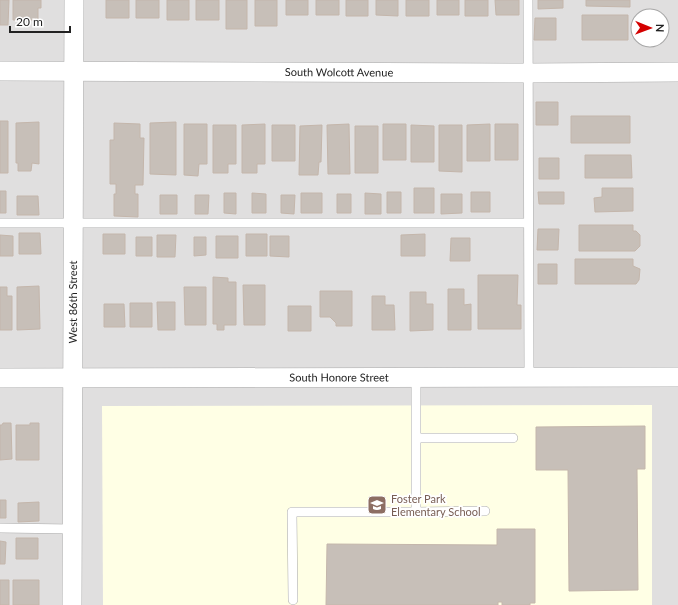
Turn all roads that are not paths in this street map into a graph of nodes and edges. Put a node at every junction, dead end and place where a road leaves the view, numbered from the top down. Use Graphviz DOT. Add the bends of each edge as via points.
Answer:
graph roads {
  1 [pos="74,0"];
  2 [pos="528,0"];
  3 [pos="0,71"];
  4 [pos="74,71"];
  5 [pos="678,72"];
  6 [pos="528,73"];
  7 [pos="0,223"];
  8 [pos="73,223"];
  9 [pos="528,223"];
  10 [pos="416,377"];
  11 [pos="529,377"];
  12 [pos="678,377"];
  13 [pos="0,378"];
  14 [pos="73,378"];
  15 [pos="416,438"];
  16 [pos="514,438"];
  17 [pos="485,511"];
  18 [pos="416,512"];
  19 [pos="0,528"];
  20 [pos="73,528"];
  21 [pos="293,600"];
  22 [pos="72,605"];
  1 -- 4 [label="street, West 86th Street"];
  2 -- 6 [label="lane"];
  3 -- 4 [label="street, South Wolcott Avenue"];
  4 -- 6 [label="street, South Wolcott Avenue"];
  4 -- 8 [label="street, West 86th Street"];
  5 -- 6 [label="street, South Wolcott Avenue"];
  6 -- 9 [label="lane"];
  7 -- 8 [label="lane"];
  8 -- 9 [label="lane"];
  8 -- 14 [label="street, West 86th Street"];
  9 -- 11 [label="lane"];
  10 -- 11 [label="street, South Honore Street"];
  10 -- 14 [label="street, South Honore Street"];
  10 -- 15 [label="lane"];
  11 -- 12 [label="street, South Honore Street"];
  13 -- 14 [label="street, South Honore Street"];
  14 -- 20 [label="street, West 86th Street"];
  15 -- 16 [label="lane"];
  15 -- 18 [label="lane"];
  17 -- 18 [label="lane"];
  18 -- 21 [label="lane" via="292,512"];
  19 -- 20 [label="lane"];
  20 -- 22 [label="street, West 86th Street"];
}
